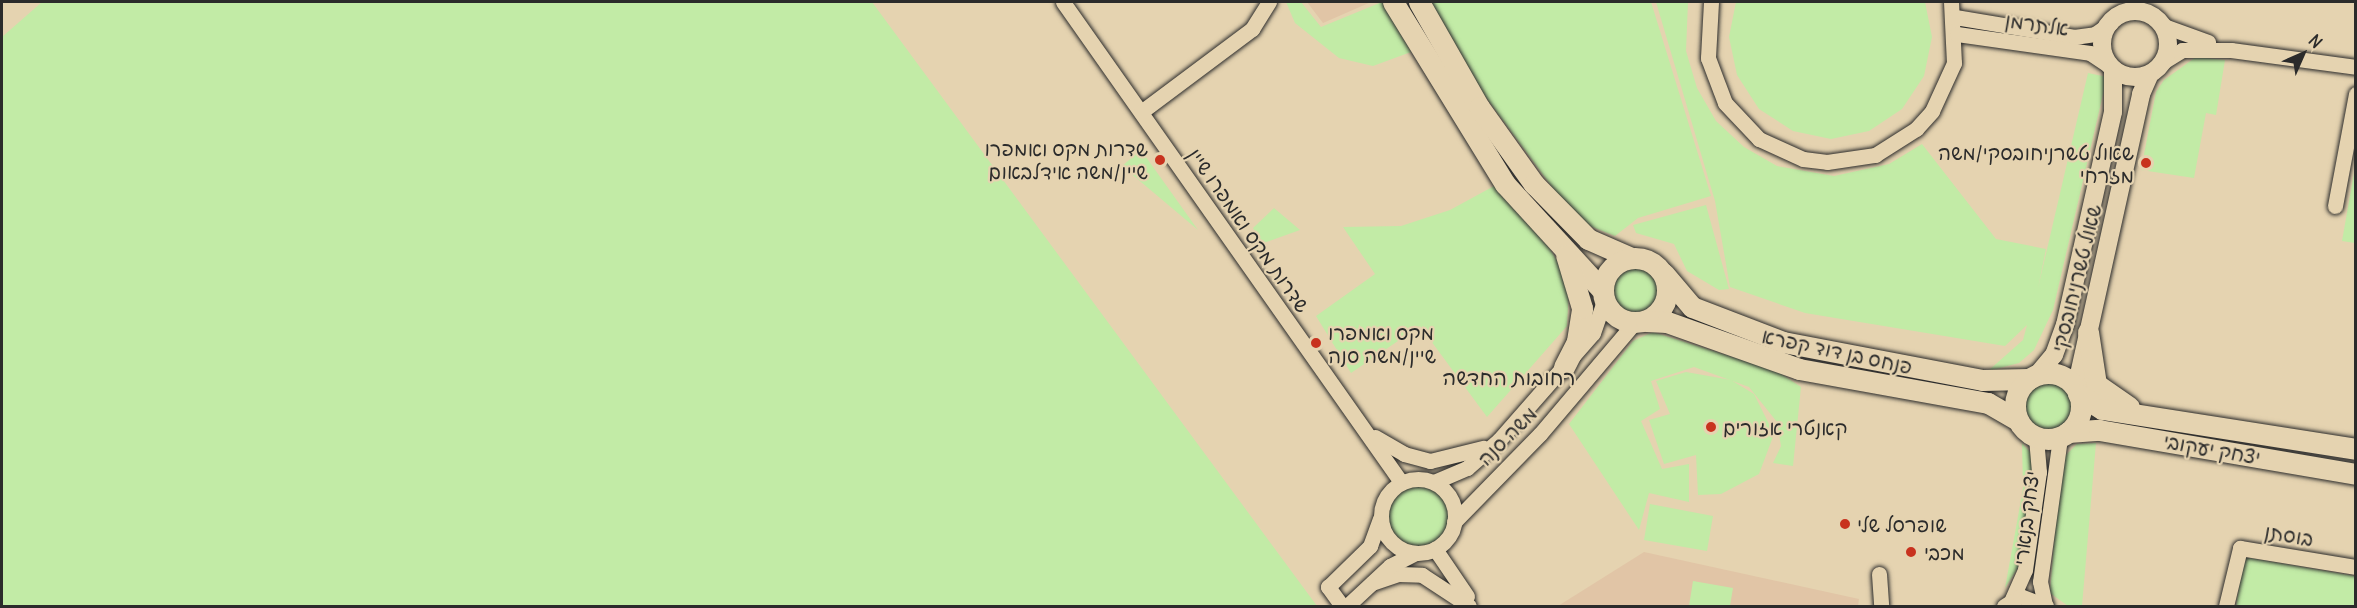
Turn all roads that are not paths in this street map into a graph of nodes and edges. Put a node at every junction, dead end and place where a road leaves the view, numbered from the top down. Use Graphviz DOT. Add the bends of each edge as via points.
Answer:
graph roads {
  1 [pos="1063,2"];
  2 [pos="1269,2"];
  3 [pos="1393,2"];
  4 [pos="1419,2"];
  5 [pos="1711,2"];
  6 [pos="2155,2"];
  7 [pos="2130,7"];
  8 [pos="1953,9"];
  9 [pos="2111,23"];
  10 [pos="2162,23"];
  11 [pos="1957,33"];
  12 [pos="2231,50"];
  13 [pos="2355,67"];
  14 [pos="2111,68"];
  15 [pos="2156,68"];
  16 [pos="2355,94"];
  17 [pos="1141,112"];
  18 [pos="2335,206"];
  19 [pos="1549,234"];
  20 [pos="1631,258"];
  21 [pos="1664,274"];
  22 [pos="1603,296"];
  23 [pos="1640,322"];
  24 [pos="2088,332"];
  25 [pos="1564,367"];
  26 [pos="2033,377"];
  27 [pos="2077,391"];
  28 [pos="2157,417"];
  29 [pos="1356,418"];
  30 [pos="2018,420"];
  31 [pos="2064,434"];
  32 [pos="2036,436"];
  33 [pos="1499,440"];
  34 [pos="2355,449"];
  35 [pos="2355,474"];
  36 [pos="1401,482"];
  37 [pos="1434,482"];
  38 [pos="1381,513"];
  39 [pos="1454,522"];
  40 [pos="1435,549"];
  41 [pos="1415,553"];
  42 [pos="2355,567"];
  43 [pos="1879,574"];
  44 [pos="1372,583"];
  45 [pos="2008,603"];
  46 [pos="1342,606"];
  47 [pos="1347,606"];
  48 [pos="1472,606"];
  49 [pos="1881,606"];
  50 [pos="2045,606"];
  51 [pos="2226,606"];
  1 -- 17 [label="street, שדרות מקס ואמפרו שיין"];
  2 -- 17 [label="street" via="1252,29"];
  3 -- 19 [label="main road" via="1490,163"];
  4 -- 20 [label="main road" via="1479,107 1534,184 1588,238"];
  5 -- 11 [label="street, אלתרמן" via="1708,58 1725,104 1759,139 1819,161 1875,154 1916,129 1945,90"];
  6 -- 10 [label="street"];
  7 -- 9 [label="street"];
  7 -- 10 [label="street"];
  8 -- 9 [label="street, אלתרמן" via="2074,37 2095,34"];
  8 -- 11 [label="street, אלתרמן"];
  9 -- 14 [label="street" via="2102,46"];
  10 -- 12 [label="street"];
  10 -- 15 [label="street" via="2168,45"];
  11 -- 14 [label="street, אלתרמן" via="2090,52"];
  12 -- 13 [label="street"];
  12 -- 15 [label="street" via="2182,50"];
  14 -- 15 [label="street" via="2131,78"];
  14 -- 26 [label="street, שאול טשרניחובסקי" via="2113,112 2065,325 2054,355"];
  15 -- 24 [label="street, שאול טשרניחובסקי" via="2141,94"];
  16 -- 18 [label="street"];
  17 -- 29 [label="street, שדרות מקס ואמפרו שיין"];
  19 -- 22 [label="main road"];
  19 -- 25 [label="main road" via="1569,261 1581,295 1582,322"];
  20 -- 21 [label="main road" via="1650,261"];
  20 -- 22 [label="main road" via="1607,272"];
  21 -- 23 [label="main road" via="1663,307"];
  21 -- 26 [label="main road, פנחס בן דוד קפרא" via="1692,308 1783,342 1982,380"];
  22 -- 23 [label="main road" via="1616,316"];
  22 -- 25 [label="street, משה סנה" via="1593,333"];
  23 -- 30 [label="main road, פנחס בן דוד קפרא" via="1667,321 1798,369 1988,403"];
  23 -- 39 [label="street, משה סנה" via="1540,434"];
  24 -- 27 [label="street, שאול טשרניחובסקי"];
  24 -- 28 [label="main road" via="2092,374 2100,389 2114,402"];
  25 -- 33 [label="street, משה סנה"];
  26 -- 27 [label="main road" via="2062,377"];
  26 -- 30 [label="main road" via="2018,393"];
  27 -- 28 [label="main road, יצחק יעקובי" via="2102,409"];
  27 -- 31 [label="main road" via="2079,418"];
  28 -- 34 [label="main road, יצחק יעקובי"];
  29 -- 33 [label="street" via="1388,447 1430,461 1461,457"];
  29 -- 36 [label="street, שדרות מקס ואמפרו שיין"];
  30 -- 32 [label="main road"];
  31 -- 32 [label="main road"];
  31 -- 35 [label="main road, יצחק יעקובי" via="2108,431"];
  31 -- 50 [label="street, יצחק בנארי" via="2040,582"];
  32 -- 45 [label="street, יצחק בנארי" via="2039,472 2025,570"];
  33 -- 37 [label="street, משה סנה" via="1467,468"];
  36 -- 37 [label="street"];
  36 -- 38 [label="street" via="1391,490"];
  37 -- 39 [label="street" via="1451,499"];
  38 -- 41 [label="street" via="1386,535"];
  38 -- 46 [label="street" via="1370,546 1328,587"];
  39 -- 40 [label="street"];
  40 -- 41 [label="street"];
  40 -- 48 [label="street"];
  41 -- 44 [label="street"];
  42 -- 51 [label="street, בוסתן" via="2240,548"];
  43 -- 49 [label="street"];
  44 -- 47 [label="street"];
  44 -- 48 [label="street" via="1398,574 1422,574"];
  45 -- 50 [label="street" via="2030,596"];
}
